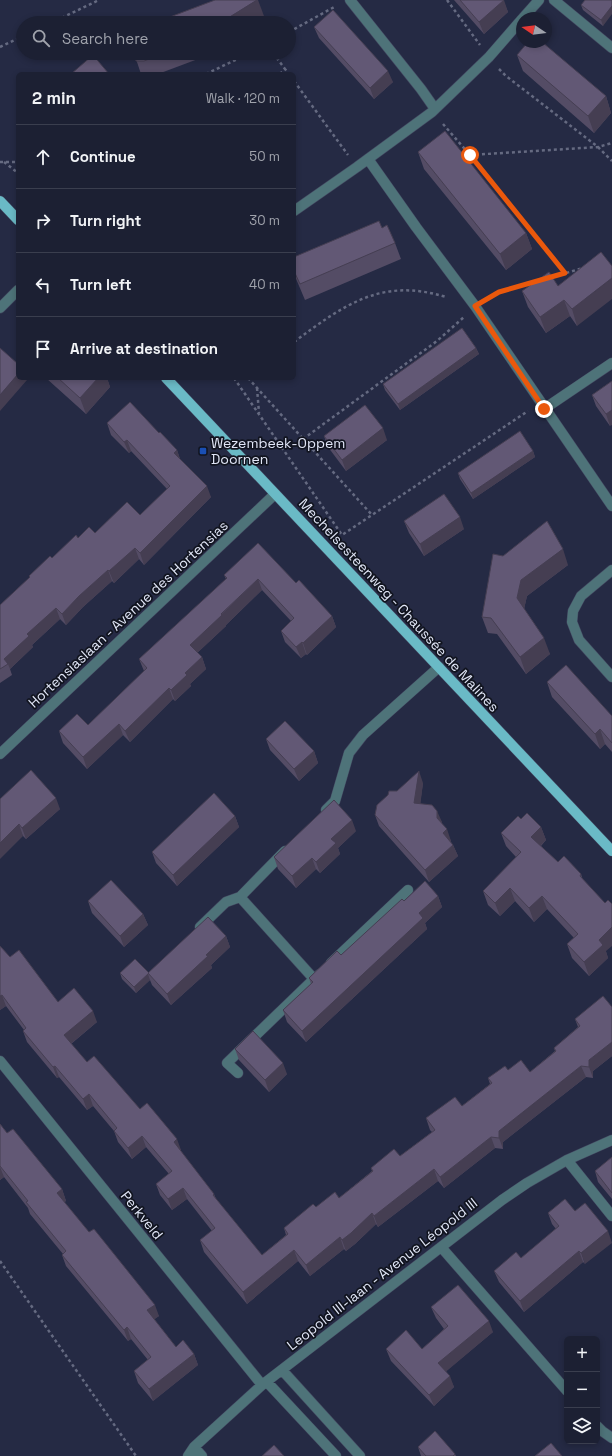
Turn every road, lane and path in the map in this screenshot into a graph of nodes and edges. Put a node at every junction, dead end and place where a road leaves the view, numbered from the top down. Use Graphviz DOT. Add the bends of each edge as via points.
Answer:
graph roads {
  1 [pos="99,0"];
  2 [pos="447,0"];
  3 [pos="539,0"];
  4 [pos="554,0"];
  5 [pos="345,2"];
  6 [pos="528,12"];
  7 [pos="66,16"];
  8 [pos="516,25"];
  9 [pos="296,28"];
  10 [pos="16,39"];
  11 [pos="0,47"];
  12 [pos="612,48"];
  13 [pos="488,57"];
  14 [pos="235,60"];
  15 [pos="279,60"];
  16 [pos="285,69"];
  17 [pos="210,72"];
  18 [pos="282,72"];
  19 [pos="287,72"];
  20 [pos="296,84"];
  21 [pos="433,111"];
  22 [pos="612,143"];
  23 [pos="598,147"];
  24 [pos="470,155"];
  25 [pos="368,159"];
  26 [pos="612,161"];
  27 [pos="0,162"];
  28 [pos="4,162"];
  29 [pos="16,162"];
  30 [pos="357,167"];
  31 [pos="16,171"];
  32 [pos="0,201"];
  33 [pos="296,210"];
  34 [pos="16,218"];
  35 [pos="585,267"];
  36 [pos="565,273"];
  37 [pos="16,292"];
  38 [pos="475,306"];
  39 [pos="0,308"];
  40 [pos="296,341"];
  41 [pos="612,363"];
  42 [pos="168,380"];
  43 [pos="235,380"];
  44 [pos="250,380"];
  45 [pos="257,388"];
  46 [pos="542,406"];
  47 [pos="259,414"];
  48 [pos="303,439"];
  49 [pos="275,494"];
  50 [pos="612,506"];
  51 [pos="372,515"];
  52 [pos="612,570"];
  53 [pos="439,667"];
  54 [pos="612,677"];
  55 [pos="0,754"];
  56 [pos="319,817"];
  57 [pos="294,842"];
  58 [pos="612,850"];
  59 [pos="408,890"];
  60 [pos="240,897"];
  61 [pos="195,932"];
  62 [pos="314,980"];
  63 [pos="0,1061"];
  64 [pos="238,1073"];
  65 [pos="612,1140"];
  66 [pos="567,1160"];
  67 [pos="612,1216"];
  68 [pos="441,1247"];
  69 [pos="0,1261"];
  70 [pos="282,1370"];
  71 [pos="264,1383"];
  72 [pos="564,1388"];
  73 [pos="600,1429"];
  74 [pos="612,1438"];
  75 [pos="191,1452"];
  76 [pos="136,1456"];
  77 [pos="202,1456"];
  78 [pos="336,1456"];
  79 [pos="360,1456"];
  1 -- 7 [label="path"];
  2 -- 13 [label="path"];
  3 -- 6 [label="street"];
  4 -- 12 [label="street"];
  5 -- 9 [label="path"];
  5 -- 21 [label="street" via="421,89"];
  8 -- 13 [label="street"];
  10 -- 11 [label="path"];
  13 -- 21 [label="street"];
  13 -- 23 [label="path" via="506,76"];
  14 -- 17 [label="path"];
  15 -- 16 [label="path"];
  16 -- 18 [label="path"];
  16 -- 19 [label="path"];
  20 -- 30 [label="path"];
  21 -- 24 [label="path"];
  21 -- 25 [label="street"];
  22 -- 23 [label="path"];
  23 -- 24 [label="path"];
  23 -- 26 [label="path"];
  24 -- 36 [label="path"];
  25 -- 30 [label="street"];
  25 -- 38 [label="street"];
  27 -- 28 [label="path"];
  28 -- 29 [label="path"];
  28 -- 31 [label="path"];
  30 -- 33 [label="street"];
  32 -- 34 [label="main road"];
  35 -- 36 [label="path"];
  36 -- 38 [label="path" via="499,292"];
  37 -- 39 [label="street"];
  38 -- 40 [label="path" via="444,296 411,290 376,294 348,305"];
  38 -- 46 [label="street"];
  38 -- 48 [label="path" via="437,341"];
  41 -- 46 [label="street"];
  42 -- 49 [label="main road, Mechelsesteenweg - Chaussée de Malines"];
  43 -- 47 [label="path"];
  44 -- 45 [label="path"];
  45 -- 47 [label="path"];
  45 -- 48 [label="path"];
  46 -- 50 [label="street"];
  46 -- 51 [label="path"];
  47 -- 51 [label="path" via="342,535"];
  48 -- 51 [label="path"];
  49 -- 53 [label="main road, Mechelsesteenweg - Chaussée de Malines"];
  49 -- 55 [label="street, Hortensiaslaan - Avenue des Hortensias"];
  52 -- 54 [label="street" via="581,596 573,611 572,622 579,640"];
  53 -- 56 [label="street" via="363,735 349,754 335,801"];
  53 -- 58 [label="main road, Mechelsesteenweg - Chaussée de Malines"];
  57 -- 60 [label="street"];
  59 -- 62 [label="street"];
  60 -- 61 [label="street" via="226,902"];
  60 -- 62 [label="street"];
  62 -- 64 [label="street" via="227,1063"];
  63 -- 71 [label="street, Perkveld"];
  65 -- 66 [label="street, Leopold III-laan - Avenue Léopold III"];
  66 -- 67 [label="street"];
  66 -- 68 [label="street, Leopold III-laan - Avenue Léopold III" via="502,1200"];
  68 -- 70 [label="street, Leopold III-laan - Avenue Léopold III"];
  68 -- 72 [label="street"];
  69 -- 76 [label="path"];
  70 -- 71 [label="street, Leopold III-laan - Avenue Léopold III"];
  70 -- 79 [label="street"];
  71 -- 75 [label="street, Leopold III-laan - Avenue Léopold III"];
  71 -- 78 [label="street, Perkveld"];
  73 -- 74 [label="street"];
  75 -- 77 [label="street"];
}
